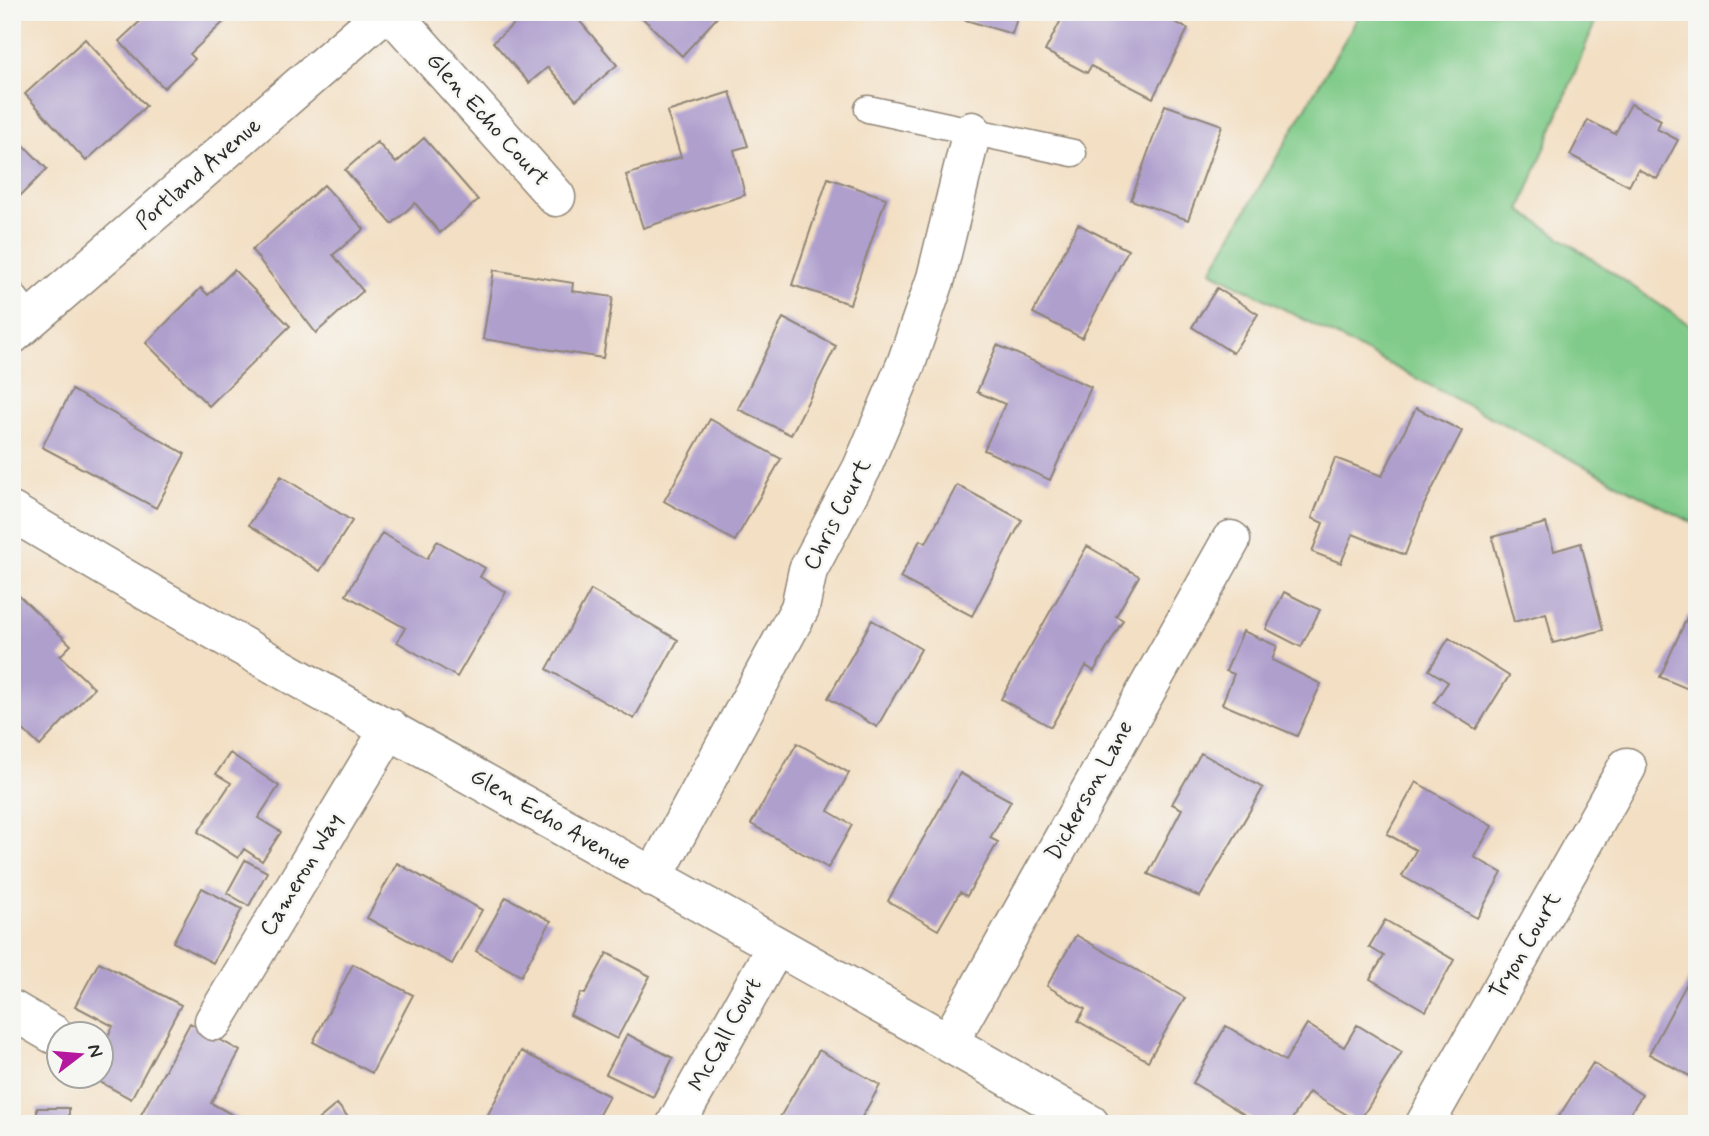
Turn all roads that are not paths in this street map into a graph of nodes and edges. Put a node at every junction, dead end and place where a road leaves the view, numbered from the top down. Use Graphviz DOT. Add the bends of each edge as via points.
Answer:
graph roads {
  1 [pos="385,12"];
  2 [pos="391,12"];
  3 [pos="868,109"];
  4 [pos="972,131"];
  5 [pos="1073,153"];
  6 [pos="556,197"];
  7 [pos="18,316"];
  8 [pos="12,512"];
  9 [pos="1231,540"];
  10 [pos="390,728"];
  11 [pos="1627,767"];
  12 [pos="653,878"];
  13 [pos="776,946"];
  14 [pos="12,1010"];
  15 [pos="214,1021"];
  16 [pos="46,1030"];
  17 [pos="949,1042"];
  18 [pos="676,1124"];
  19 [pos="1090,1124"];
  20 [pos="1425,1124"];
  1 -- 7 [label="street, Portland Avenue"];
  2 -- 6 [label="street, Glen Echo Court"];
  3 -- 4 [label="lane"];
  4 -- 5 [label="lane"];
  4 -- 12 [label="street, Chris Court" via="936,278 862,468 808,570 800,608"];
  8 -- 10 [label="street, Glen Echo Avenue"];
  9 -- 17 [label="street, Dickerson Lane"];
  10 -- 12 [label="street, Glen Echo Avenue"];
  10 -- 15 [label="street, Cameron Way"];
  11 -- 20 [label="street, Tryon Court"];
  12 -- 13 [label="street, Glen Echo Avenue"];
  13 -- 17 [label="street, Glen Echo Avenue"];
  13 -- 18 [label="street, McCall Court"];
  14 -- 16 [label="street"];
  17 -- 19 [label="street, Glen Echo Avenue"];
}
